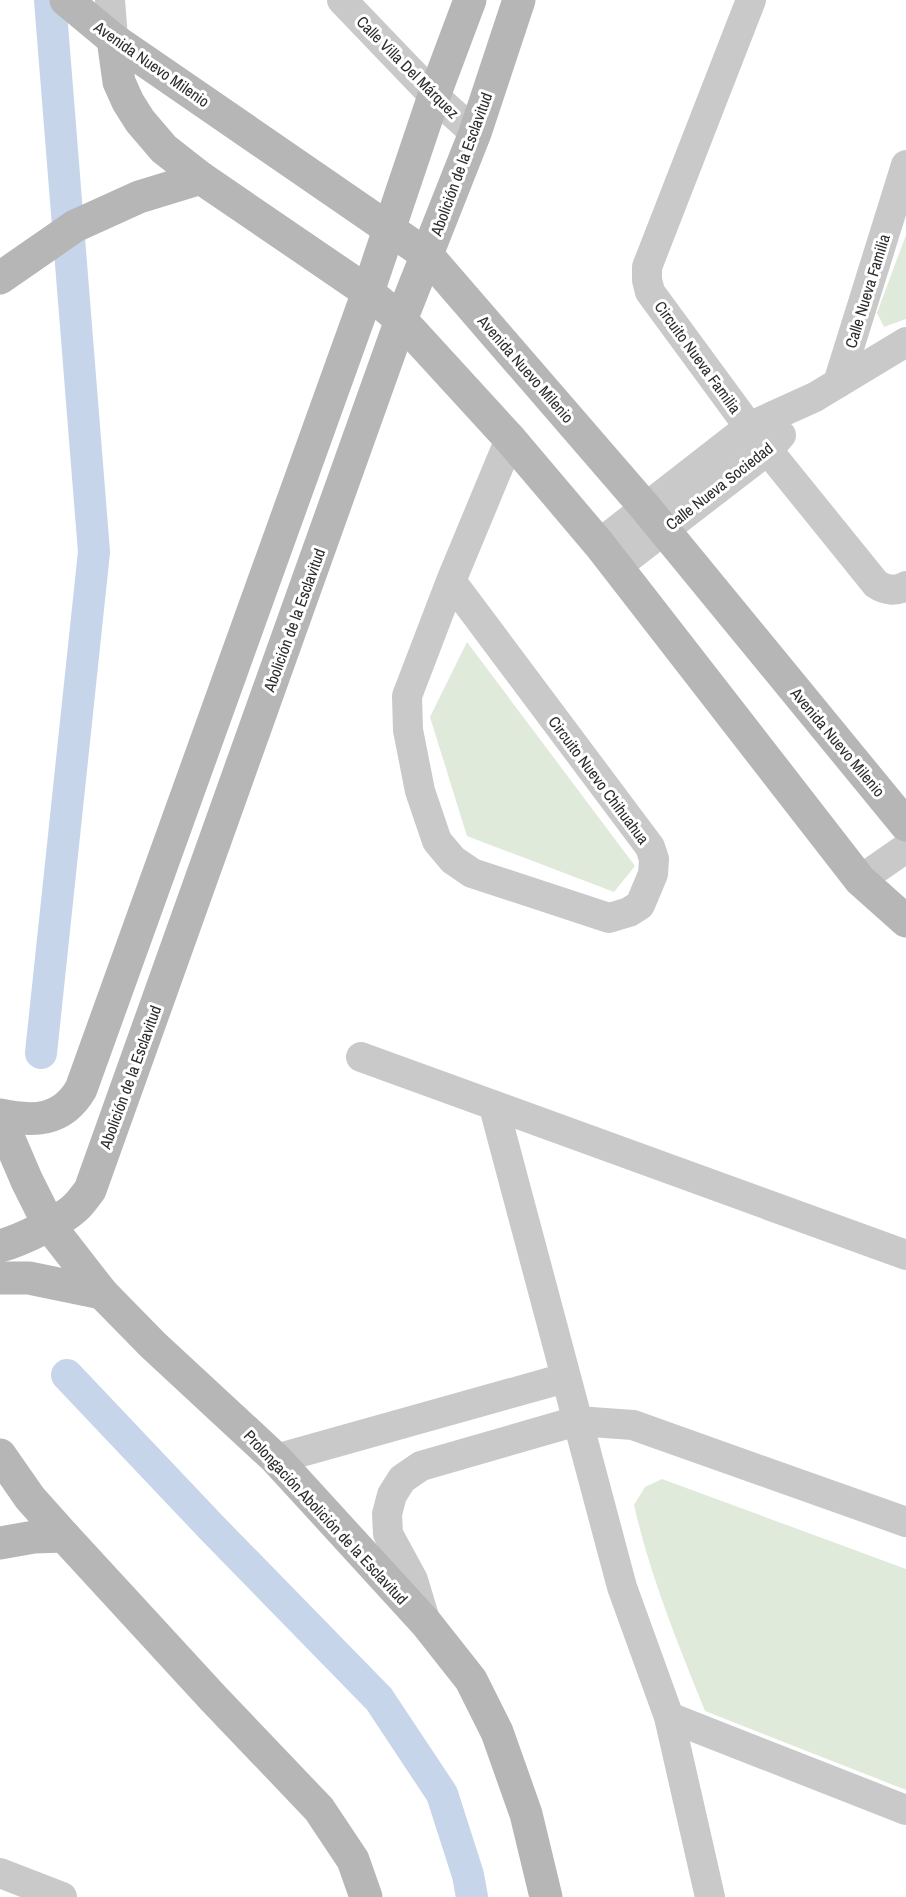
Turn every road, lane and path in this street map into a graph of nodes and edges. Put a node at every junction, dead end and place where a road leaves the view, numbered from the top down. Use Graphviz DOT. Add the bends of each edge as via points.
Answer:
graph roads {
  1 [pos="110,0"];
  2 [pos="342,0"];
  3 [pos="470,0"];
  4 [pos="519,0"];
  5 [pos="751,0"];
  6 [pos="68,2"];
  7 [pos="113,39"];
  8 [pos="434,96"];
  9 [pos="475,133"];
  10 [pos="906,165"];
  11 [pos="201,178"];
  12 [pos="390,229"];
  13 [pos="427,255"];
  14 [pos="0,278"];
  15 [pos="368,292"];
  16 [pos="401,320"];
  17 [pos="906,342"];
  18 [pos="826,390"];
  19 [pos="749,427"];
  20 [pos="510,440"];
  21 [pos="768,450"];
  22 [pos="654,519"];
  23 [pos="607,555"];
  24 [pos="451,581"];
  25 [pos="906,586"];
  26 [pos="906,825"];
  27 [pos="906,848"];
  28 [pos="860,880"];
  29 [pos="906,921"];
  30 [pos="361,1058"];
  31 [pos="494,1107"];
  32 [pos="0,1117"];
  33 [pos="49,1225"];
  34 [pos="0,1246"];
  35 [pos="906,1255"];
  36 [pos="0,1278"];
  37 [pos="102,1293"];
  38 [pos="565,1378"];
  39 [pos="577,1421"];
  40 [pos="0,1455"];
  41 [pos="276,1459"];
  42 [pos="906,1522"];
  43 [pos="64,1536"];
  44 [pos="0,1543"];
  45 [pos="426,1623"];
  46 [pos="669,1717"];
  47 [pos="906,1810"];
  48 [pos="0,1874"];
  49 [pos="62,1897"];
  50 [pos="366,1897"];
  51 [pos="546,1897"];
  52 [pos="710,1897"];
  1 -- 7 [label="street"];
  2 -- 8 [label="street, Calle Villa Del Márquez"];
  3 -- 8 [label="street"];
  4 -- 9 [label="street, Abolición de la Esclavitud"];
  5 -- 19 [label="street, Circuito Nueva Familia" via="647,267 650,292"];
  6 -- 7 [label="street, Avenida Nuevo Milenio"];
  7 -- 11 [label="street" via="119,82 140,121 164,149"];
  7 -- 12 [label="street, Avenida Nuevo Milenio"];
  8 -- 9 [label="street, Calle Villa Del Márquez"];
  8 -- 12 [label="street"];
  9 -- 13 [label="street, Abolición de la Esclavitud"];
  10 -- 18 [label="street, Calle Nueva Familia"];
  11 -- 14 [label="street" via="139,197 75,226"];
  11 -- 15 [label="street"];
  12 -- 13 [label="street, Avenida Nuevo Milenio"];
  12 -- 15 [label="street"];
  13 -- 16 [label="street, Abolición de la Esclavitud"];
  13 -- 22 [label="street, Avenida Nuevo Milenio"];
  15 -- 16 [label="street"];
  15 -- 32 [label="street" via="81,1089 75,1099 47,1119"];
  16 -- 20 [label="street"];
  16 -- 33 [label="street, Abolición de la Esclavitud" via="90,1190 76,1208"];
  17 -- 18 [label="street, Calle Nueva Sociedad"];
  18 -- 19 [label="street, Calle Nueva Sociedad"];
  18 -- 21 [label="street, Calle Nueva Sociedad"];
  19 -- 21 [label="street, Circuito Nueva Familia"];
  19 -- 22 [label="street, Calle Nueva Sociedad"];
  20 -- 23 [label="street"];
  20 -- 24 [label="street, Circuito Nuevo Chihuahua"];
  21 -- 22 [label="street, Calle Nueva Sociedad"];
  21 -- 25 [label="street, Circuito Nueva Familia" via="876,584 892,590"];
  22 -- 23 [label="street, Calle Nueva Sociedad"];
  22 -- 26 [label="street, Avenida Nuevo Milenio"];
  23 -- 28 [label="street"];
  24 -- 24 [label="street, Circuito Nuevo Chihuahua" via="407,696 408,730 420,791 437,841 453,860 472,873 609,918 629,912 640,905 653,874 650,847"];
  27 -- 28 [label="street"];
  28 -- 29 [label="street"];
  30 -- 31 [label="street"];
  31 -- 35 [label="street"];
  31 -- 38 [label="street"];
  32 -- 33 [label="street, Prolongación Abolición de la Esclavitud"];
  33 -- 34 [label="street, Abolición de la Esclavitud"];
  33 -- 37 [label="street, Prolongación Abolición de la Esclavitud"];
  36 -- 37 [label="street" via="29,1278"];
  37 -- 41 [label="street, Prolongación Abolición de la Esclavitud"];
  38 -- 39 [label="street"];
  38 -- 41 [label="street"];
  39 -- 42 [label="street" via="633,1425"];
  39 -- 45 [label="street" via="422,1466 402,1479 387,1514 388,1534 413,1580"];
  39 -- 46 [label="street" via="622,1587"];
  40 -- 43 [label="street" via="30,1498"];
  41 -- 45 [label="street, Prolongación Abolición de la Esclavitud"];
  43 -- 44 [label="street"];
  43 -- 50 [label="street" via="319,1809 353,1860"];
  45 -- 51 [label="street, Prolongación Abolición de la Esclavitud" via="471,1680 496,1732 526,1814"];
  46 -- 47 [label="street"];
  46 -- 52 [label="street"];
  48 -- 49 [label="street"];
}
